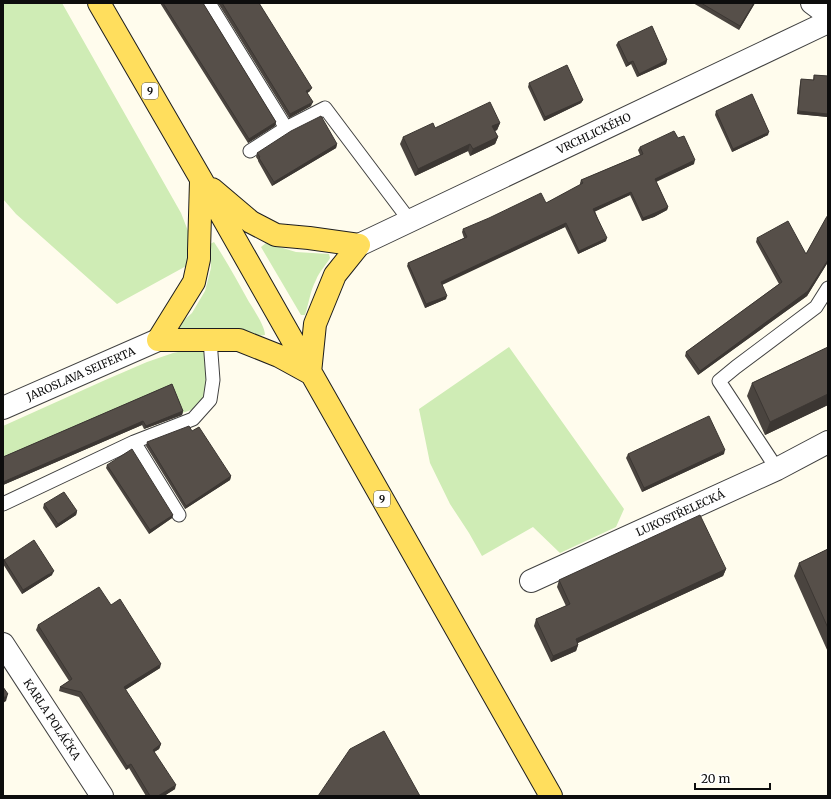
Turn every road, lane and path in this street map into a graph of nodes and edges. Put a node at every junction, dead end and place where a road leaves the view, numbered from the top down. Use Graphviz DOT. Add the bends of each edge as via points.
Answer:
graph roads {
  1 [pos="99,3"];
  2 [pos="209,3"];
  3 [pos="812,3"];
  4 [pos="828,15"];
  5 [pos="828,22"];
  6 [pos="286,128"];
  7 [pos="250,151"];
  8 [pos="201,179"];
  9 [pos="410,221"];
  10 [pos="359,245"];
  11 [pos="828,288"];
  12 [pos="158,340"];
  13 [pos="210,340"];
  14 [pos="310,373"];
  15 [pos="3,408"];
  16 [pos="134,442"];
  17 [pos="828,442"];
  18 [pos="777,469"];
  19 [pos="3,504"];
  20 [pos="179,515"];
  21 [pos="531,581"];
  22 [pos="3,644"];
  23 [pos="102,796"];
  24 [pos="551,796"];
  1 -- 8 [label="main road, 9"];
  2 -- 6 [label="lane"];
  3 -- 4 [label="street"];
  5 -- 9 [label="street, VRCHLICKÉHO"];
  6 -- 7 [label="lane"];
  6 -- 9 [label="lane" via="325,108"];
  8 -- 10 [label="main road" via="251,222 276,235"];
  8 -- 12 [label="main road" via="199,255 194,282"];
  8 -- 14 [label="main road, 9"];
  9 -- 10 [label="street, VRCHLICKÉHO"];
  10 -- 14 [label="main road" via="336,276 315,324"];
  11 -- 18 [label="lane" via="816,307 719,381"];
  12 -- 13 [label="main road"];
  12 -- 15 [label="street, JAROSLAVA SEIFERTA"];
  13 -- 14 [label="main road" via="239,340 279,356"];
  13 -- 16 [label="lane" via="213,380 210,400 193,419"];
  14 -- 24 [label="main road, 9"];
  16 -- 19 [label="lane"];
  16 -- 20 [label="lane"];
  17 -- 18 [label="street, LUKOSTŘELECKÁ"];
  18 -- 21 [label="street, LUKOSTŘELECKÁ"];
  22 -- 23 [label="street, KARLA POLÁČKA"];
}
